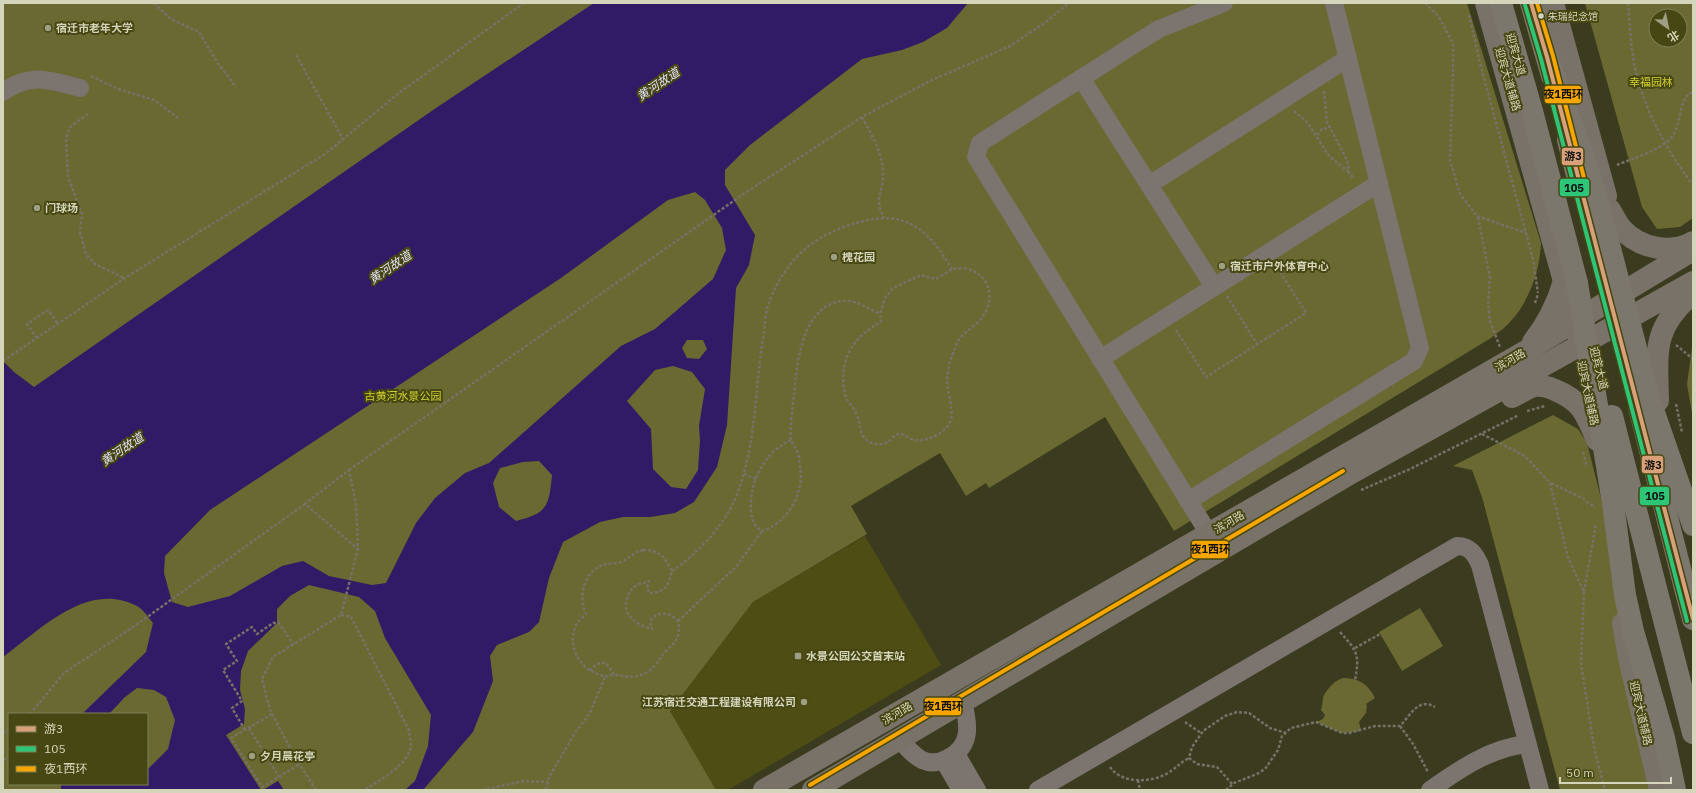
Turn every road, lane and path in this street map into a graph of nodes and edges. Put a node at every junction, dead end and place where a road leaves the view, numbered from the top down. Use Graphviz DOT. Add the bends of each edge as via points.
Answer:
graph roads {
  1 [pos="154,3"];
  2 [pos="524,3"];
  3 [pos="1069,3"];
  4 [pos="1224,3"];
  5 [pos="1334,3"];
  6 [pos="1425,3"];
  7 [pos="1486,3"];
  8 [pos="1501,3"];
  9 [pos="1531,3"];
  10 [pos="1553,3"];
  11 [pos="1628,3"];
  12 [pos="296,55"];
  13 [pos="1547,57"];
  14 [pos="1348,58"];
  15 [pos="1322,74"];
  16 [pos="1081,78"];
  17 [pos="85,82"];
  18 [pos="236,87"];
  19 [pos="3,92"];
  20 [pos="1693,93"];
  21 [pos="1280,101"];
  22 [pos="88,114"];
  23 [pos="862,117"];
  24 [pos="178,118"];
  25 [pos="1329,128"];
  26 [pos="1317,135"];
  27 [pos="343,139"];
  28 [pos="1665,144"];
  29 [pos="1615,158"];
  30 [pos="1617,165"];
  31 [pos="1349,172"];
  32 [pos="1619,172"];
  33 [pos="1379,183"];
  34 [pos="1149,185"];
  35 [pos="1693,185"];
  36 [pos="1363,193"];
  37 [pos="1610,210"];
  38 [pos="1477,216"];
  39 [pos="885,219"];
  40 [pos="1526,233"];
  41 [pos="1693,242"];
  42 [pos="1693,250"];
  43 [pos="1268,253"];
  44 [pos="952,269"];
  45 [pos="125,278"];
  46 [pos="1571,282"];
  47 [pos="1693,282"];
  48 [pos="1216,286"];
  49 [pos="1630,288"];
  50 [pos="1693,293"];
  51 [pos="1637,313"];
  52 [pos="880,314"];
  53 [pos="1168,316"];
  54 [pos="1573,322"];
  55 [pos="58,324"];
  56 [pos="37,338"];
  57 [pos="1257,344"];
  58 [pos="1675,344"];
  59 [pos="1578,346"];
  60 [pos="1501,348"];
  61 [pos="1526,350"];
  62 [pos="1693,358"];
  63 [pos="1100,359"];
  64 [pos="3,361"];
  65 [pos="1666,399"];
  66 [pos="1549,406"];
  67 [pos="1482,434"];
  68 [pos="1682,434"];
  69 [pos="791,440"];
  70 [pos="1597,440"];
  71 [pos="349,470"];
  72 [pos="743,474"];
  73 [pos="756,479"];
  74 [pos="1550,483"];
  75 [pos="1354,493"];
  76 [pos="1188,501"];
  77 [pos="1302,502"];
  78 [pos="1693,503"];
  79 [pos="305,504"];
  80 [pos="1599,510"];
  81 [pos="1597,517"];
  82 [pos="1693,525"];
  83 [pos="762,531"];
  84 [pos="1209,534"];
  85 [pos="358,549"];
  86 [pos="672,571"];
  87 [pos="1584,592"];
  88 [pos="341,615"];
  89 [pos="1330,619"];
  90 [pos="1693,619"];
  91 [pos="678,621"];
  92 [pos="1380,634"];
  93 [pos="293,644"];
  94 [pos="1355,648"];
  95 [pos="590,671"];
  96 [pos="614,674"];
  97 [pos="605,677"];
  98 [pos="1355,680"];
  99 [pos="963,702"];
  100 [pos="1435,707"];
  101 [pos="31,713"];
  102 [pos="272,714"];
  103 [pos="1400,726"];
  104 [pos="249,728"];
  105 [pos="245,730"];
  106 [pos="1286,733"];
  107 [pos="1693,733"];
  108 [pos="900,739"];
  109 [pos="1527,744"];
  110 [pos="1101,754"];
  111 [pos="950,757"];
  112 [pos="1189,758"];
  113 [pos="300,764"];
  114 [pos="279,777"];
  115 [pos="1138,780"];
  116 [pos="548,782"];
  117 [pos="1232,784"];
  118 [pos="1433,788"];
  119 [pos="316,790"];
  120 [pos="364,790"];
  121 [pos="482,790"];
  122 [pos="546,790"];
  123 [pos="764,790"];
  124 [pos="813,790"];
  125 [pos="961,790"];
  126 [pos="978,790"];
  127 [pos="1038,790"];
  128 [pos="1140,790"];
  129 [pos="1226,790"];
  130 [pos="1540,790"];
  131 [pos="1606,790"];
  132 [pos="1660,790"];
  133 [pos="1676,790"];
  1 -- 18 [label="path" via="171,19 199,32"];
  2 -- 27 [label="path" via="399,93"];
  3 -- 23 [label="path" via="1010,46 930,81"];
  4 -- 16 [label="lane" via="1159,29"];
  5 -- 14 [label="lane"];
  6 -- 38 [label="path" via="1439,17 1453,44 1450,160 1460,194"];
  7 -- 46 [label="main road, 迎宾大道辅路"];
  8 -- 46 [label="highway, 迎宾大道" via="1532,111"];
  9 -- 13 [label="highway"];
  10 -- 37 [label="main road"];
  11 -- 28 [label="path" via="1636,75"];
  12 -- 27 [label="path"];
  13 -- 82 [label="highway, bridge" via="1600,206 1649,398"];
  13 -- 90 [label="highway, bridge"];
  14 -- 15 [label="lane"];
  14 -- 33 [label="lane"];
  15 -- 21 [label="lane"];
  15 -- 25 [label="path"];
  16 -- 34 [label="lane"];
  16 -- 63 [label="lane" via="980,143 976,157"];
  17 -- 19 [label="lane" via="26,79"];
  17 -- 24 [label="path" via="154,100"];
  20 -- 28 [label="path" via="1683,100 1674,133"];
  21 -- 26 [label="path" via="1308,122"];
  21 -- 34 [label="lane"];
  22 -- 45 [label="path" via="70,127 66,140 68,177 82,214 80,232 86,254 95,264"];
  23 -- 39 [label="path" via="875,140 882,160 883,177 878,206"];
  23 -- 71 [label="path" via="702,222"];
  25 -- 26 [label="path" via="1322,129"];
  25 -- 31 [label="path" via="1347,160"];
  26 -- 31 [label="path" via="1329,156"];
  27 -- 45 [label="path" via="325,154"];
  28 -- 30 [label="path"];
  28 -- 35 [label="path"];
  29 -- 30 [label="path"];
  30 -- 32 [label="path"];
  31 -- 36 [label="path"];
  33 -- 36 [label="lane"];
  33 -- 76 [label="lane" via="1420,348 1414,361"];
  34 -- 48 [label="lane"];
  36 -- 43 [label="lane"];
  37 -- 41 [label="main road" via="1622,229 1641,243 1671,250"];
  37 -- 49 [label="main road"];
  38 -- 40 [label="path"];
  38 -- 60 [label="path" via="1490,278 1490,320"];
  39 -- 44 [label="path" via="918,227 937,245"];
  39 -- 72 [label="path" via="877,218 850,224 828,232 796,256 783,273 769,301 761,350 754,431"];
  42 -- 49 [label="main road, 滨河路"];
  43 -- 48 [label="lane"];
  43 -- 57 [label="path" via="1306,313"];
  44 -- 52 [label="path" via="936,279 920,275 893,288 885,298"];
  44 -- 52 [label="path" via="974,270 984,277 989,288 988,302 982,318 960,338 954,349 947,372 951,416 947,427 934,437 912,439 904,434 897,434 887,442 876,445 866,440 859,429 857,414 845,394 847,354 868,329 881,322"];
  45 -- 55 [label="path"];
  46 -- 54 [label="main road, 迎宾大道辅路"];
  46 -- 61 [label="main road" via="1546,325"];
  46 -- 107 [label="highway, 迎宾大道, bridge"];
  46 -- 133 [label="highway, bridge" via="1613,503 1625,595"];
  47 -- 51 [label="main road, 滨河路"];
  48 -- 53 [label="lane"];
  48 -- 57 [label="path"];
  49 -- 51 [label="main road"];
  49 -- 54 [label="main road, 滨河路"];
  50 -- 65 [label="main road" via="1672,313 1657,346"];
  51 -- 59 [label="main road, 滨河路"];
  51 -- 65 [label="main road"];
  52 -- 69 [label="path" via="851,301 825,307 814,316 806,331 795,383"];
  53 -- 57 [label="path" via="1206,377"];
  53 -- 63 [label="lane"];
  54 -- 59 [label="main road, 迎宾大道辅路"];
  54 -- 61 [label="main road, 滨河路"];
  55 -- 56 [label="path"];
  55 -- 56 [label="path" via="48,310 27,324"];
  56 -- 64 [label="path"];
  58 -- 62 [label="path"];
  59 -- 70 [label="main road, 迎宾大道辅路"];
  59 -- 77 [label="main road, 滨河路"];
  61 -- 84 [label="main road, 滨河路"];
  63 -- 76 [label="lane"];
  65 -- 68 [label="path"];
  65 -- 78 [label="main road"];
  66 -- 67 [label="path" via="1525,412"];
  67 -- 74 [label="path" via="1525,456"];
  67 -- 75 [label="path"];
  69 -- 73 [label="path" via="774,451"];
  69 -- 83 [label="path" via="801,468 798,492 786,515 772,527"];
  70 -- 77 [label="main road" via="1577,401 1549,387 1535,386 1446,428"];
  70 -- 132 [label="main road, 迎宾大道辅路" via="1629,658"];
  71 -- 79 [label="path"];
  71 -- 85 [label="path" via="356,504"];
  72 -- 73 [label="path"];
  72 -- 86 [label="path" via="735,500 710,539"];
  73 -- 83 [label="path" via="753,486 752,517 754,524"];
  74 -- 80 [label="path" via="1584,499"];
  74 -- 87 [label="path" via="1568,558"];
  76 -- 84 [label="lane"];
  77 -- 99 [label="main road, 滨河路"];
  79 -- 85 [label="path"];
  79 -- 101 [label="path" via="136,625 64,673"];
  81 -- 87 [label="path"];
  83 -- 91 [label="path" via="736,567"];
  84 -- 123 [label="main road, 滨河路"];
  85 -- 88 [label="path"];
  86 -- 91 [label="path" via="668,585 659,592 649,593 649,581 634,587 628,597 627,612 640,626 652,629 650,622 656,615 672,615"];
  86 -- 95 [label="path" via="660,554 654,550 643,550 634,552 622,562 603,565 592,572 582,594 586,614 576,625 572,639 574,651 581,664"];
  87 -- 131 [label="path" via="1581,663 1594,747"];
  88 -- 93 [label="path"];
  88 -- 120 [label="path" via="351,617 409,730 411,747 401,764"];
  89 -- 94 [label="path"];
  89 -- 109 [label="lane" via="1450,548 1463,546 1470,549 1480,565"];
  89 -- 110 [label="lane"];
  91 -- 96 [label="path" via="679,634 674,645 664,652 656,666 635,677 626,678"];
  92 -- 94 [label="path"];
  93 -- 102 [label="path" via="273,657 262,680"];
  93 -- 105 [label="path" via="279,623 273,623 257,634 252,627 226,644 237,661 223,670 242,701 232,708"];
  94 -- 98 [label="path" via="1359,662"];
  95 -- 96 [label="path" via="601,662 606,663"];
  95 -- 97 [label="path"];
  96 -- 97 [label="path"];
  97 -- 116 [label="path" via="590,713 568,744"];
  99 -- 108 [label="main road, 滨河路"];
  99 -- 111 [label="lane" via="968,728 966,738"];
  100 -- 103 [label="path" via="1423,704 1416,706"];
  102 -- 104 [label="path"];
  102 -- 113 [label="path"];
  103 -- 106 [label="path" via="1375,726 1342,733 1316,722 1291,728"];
  103 -- 118 [label="path" via="1421,757"];
  104 -- 105 [label="path"];
  104 -- 114 [label="path"];
  105 -- 114 [label="path" via="231,738 262,787"];
  106 -- 112 [label="path" via="1270,728 1249,713 1237,712 1203,731 1192,747"];
  106 -- 117 [label="path" via="1265,769"];
  108 -- 111 [label="lane" via="912,753 932,764"];
  108 -- 124 [label="main road, 滨河路"];
  109 -- 118 [label="lane" via="1513,746 1474,761"];
  109 -- 130 [label="lane"];
  110 -- 115 [label="path" via="1117,774"];
  110 -- 127 [label="lane"];
  111 -- 125 [label="lane"];
  111 -- 126 [label="lane"];
  112 -- 115 [label="path" via="1163,776"];
  112 -- 117 [label="path" via="1197,764 1217,767"];
  113 -- 114 [label="path"];
  113 -- 119 [label="path"];
  115 -- 128 [label="path"];
  116 -- 121 [label="path" via="524,781"];
  116 -- 122 [label="path"];
  117 -- 129 [label="path"];
}
